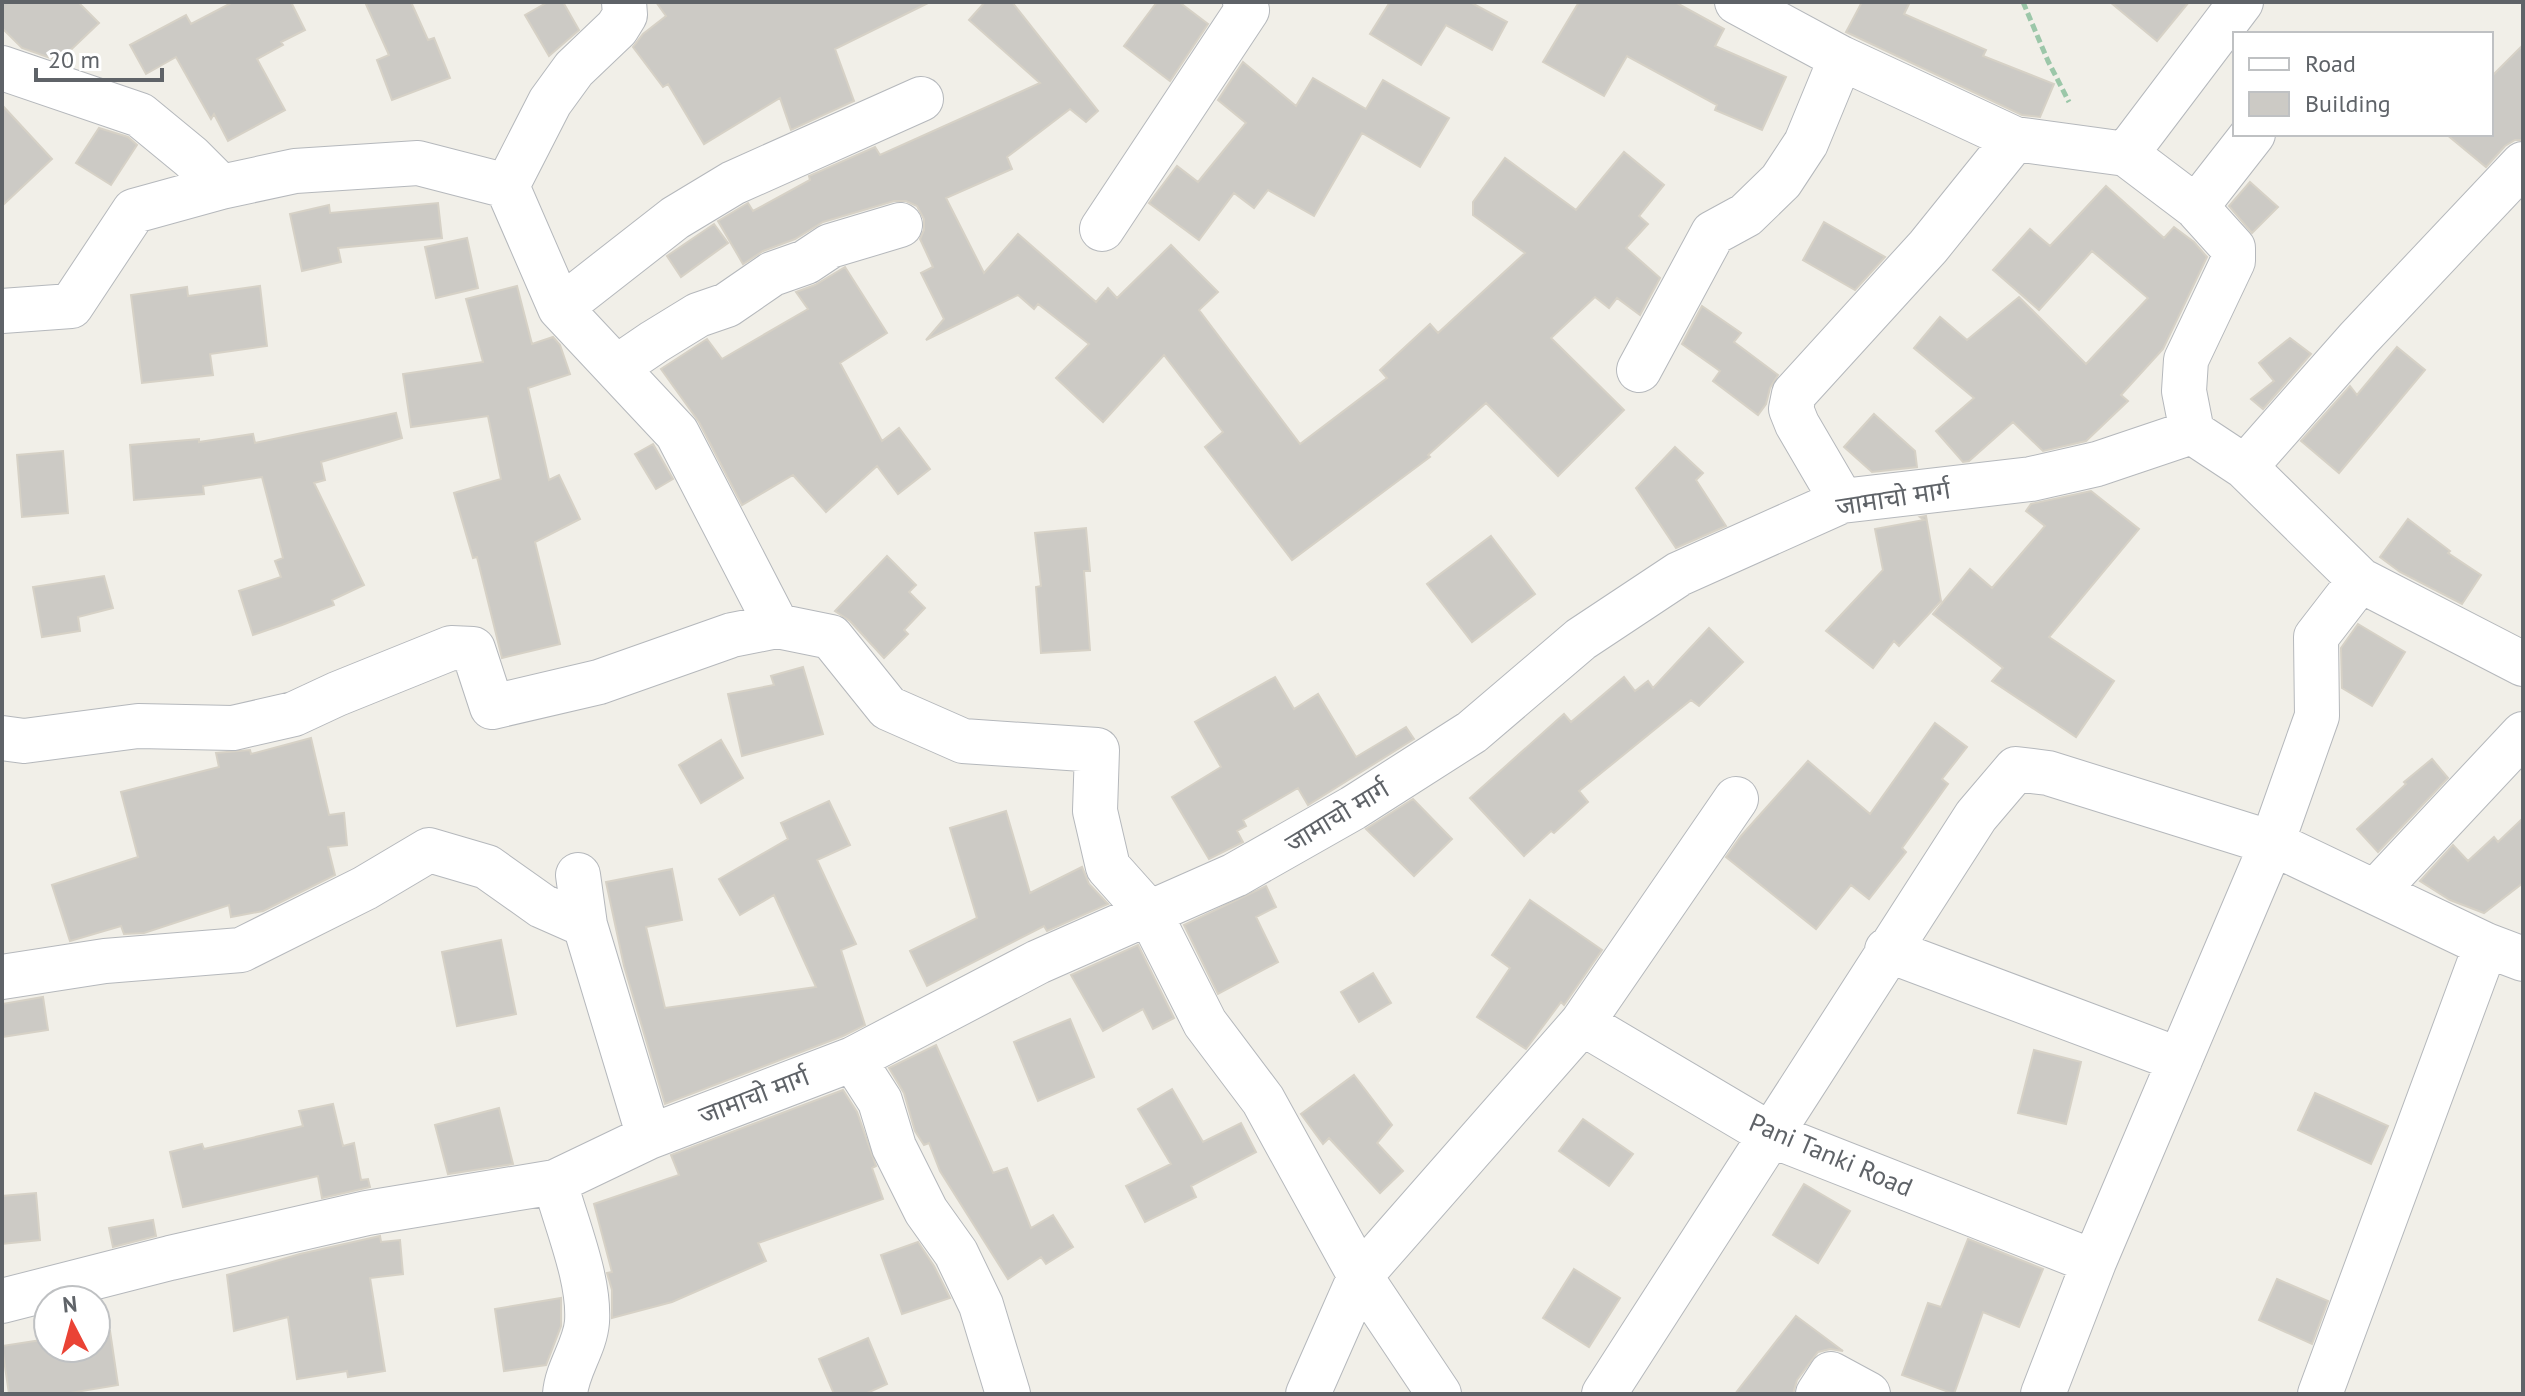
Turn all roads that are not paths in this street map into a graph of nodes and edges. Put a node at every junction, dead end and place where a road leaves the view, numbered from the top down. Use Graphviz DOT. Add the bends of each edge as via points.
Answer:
graph roads {
  1 [pos="624,2"];
  2 [pos="1245,2"];
  3 [pos="1737,2"];
  4 [pos="2241,2"];
  5 [pos="1841,58"];
  6 [pos="2,68"];
  7 [pos="921,99"];
  8 [pos="2251,136"];
  9 [pos="2015,139"];
  10 [pos="2126,154"];
  11 [pos="2523,164"];
  12 [pos="507,186"];
  13 [pos="221,187"];
  14 [pos="2196,207"];
  15 [pos="900,225"];
  16 [pos="1102,229"];
  17 [pos="560,308"];
  18 [pos="2,311"];
  19 [pos="1639,370"];
  20 [pos="621,372"];
  21 [pos="2192,432"];
  22 [pos="2245,467"];
  23 [pos="1842,501"];
  24 [pos="2360,580"];
  25 [pos="777,626"];
  26 [pos="2523,664"];
  27 [pos="2523,734"];
  28 [pos="2,738"];
  29 [pos="1736,799"];
  30 [pos="2272,843"];
  31 [pos="578,875"];
  32 [pos="2375,892"];
  33 [pos="1150,914"];
  34 [pos="585,925"];
  35 [pos="1887,950"];
  36 [pos="2504,952"];
  37 [pos="2,977"];
  38 [pos="1582,1023"];
  39 [pos="853,1059"];
  40 [pos="2180,1060"];
  41 [pos="1771,1135"];
  42 [pos="649,1137"];
  43 [pos="555,1182"];
  44 [pos="2094,1262"];
  45 [pos="1360,1276"];
  46 [pos="2,1301"];
  47 [pos="565,1394"];
  48 [pos="1008,1394"];
  49 [pos="1308,1394"];
  50 [pos="1439,1394"];
  51 [pos="1604,1394"];
  52 [pos="1818,1394"];
  53 [pos="1868,1394"];
  54 [pos="2043,1394"];
  55 [pos="2320,1394"];
  1 -- 12 [label="street" via="625,15 617,28 574,69 550,102"];
  2 -- 16 [label="street" via="1247,10"];
  3 -- 5 [label="street"];
  4 -- 10 [label="street"];
  5 -- 9 [label="street"];
  5 -- 19 [label="street" via="1806,143 1781,181 1746,215 1713,233"];
  6 -- 13 [label="street" via="140,115"];
  7 -- 17 [label="street" via="733,183 675,218"];
  8 -- 14 [label="street"];
  9 -- 10 [label="street"];
  9 -- 23 [label="street" via="1928,247 1794,394 1791,409 1797,424"];
  10 -- 14 [label="street"];
  11 -- 22 [label="street"];
  12 -- 13 [label="street" via="418,163 295,171"];
  12 -- 17 [label="street"];
  13 -- 18 [label="street" via="134,211 71,306"];
  14 -- 21 [label="street" via="2233,248 2233,261 2186,360 2184,391"];
  15 -- 20 [label="street" via="830,246 772,274 727,305 698,315 654,342"];
  17 -- 20 [label="street"];
  20 -- 25 [label="street" via="677,433"];
  21 -- 22 [label="street"];
  21 -- 23 [label="street, जामाचो मार्ग" via="2097,464 2031,479"];
  22 -- 24 [label="street"];
  23 -- 33 [label="street, जामाचो मार्ग" via="1679,574 1581,639 1472,732 1235,875"];
  24 -- 26 [label="street"];
  24 -- 30 [label="street" via="2316,637 2317,716"];
  25 -- 28 [label="street" via="732,635 599,682 492,707 473,649 451,648 294,714 233,728 138,726 24,741"];
  25 -- 33 [label="street" via="831,637 888,708 963,741 1097,750 1095,811 1108,867"];
  27 -- 32 [label="street"];
  29 -- 38 [label="street"];
  30 -- 32 [label="street"];
  30 -- 35 [label="street" via="2048,773 2016,769 1976,816"];
  30 -- 40 [label="street"];
  31 -- 34 [label="street"];
  32 -- 36 [label="street"];
  33 -- 39 [label="street, जामाचो मार्ग" via="1038,962"];
  33 -- 45 [label="street" via="1205,1023 1263,1100"];
  34 -- 37 [label="street" via="542,906 487,867 429,850 241,950 105,961"];
  34 -- 42 [label="street"];
  35 -- 40 [label="street"];
  35 -- 41 [label="street"];
  36 -- 55 [label="street"];
  38 -- 41 [label="street, Pani Tanki Road"];
  38 -- 45 [label="street"];
  39 -- 42 [label="street, जामाचो मार्ग"];
  39 -- 48 [label="street" via="880,1101 894,1147 926,1211 956,1253 981,1305"];
  40 -- 44 [label="street"];
  41 -- 44 [label="street, Pani Tanki Road"];
  41 -- 51 [label="street"];
  42 -- 43 [label="street, जामाचो मार्ग"];
  43 -- 46 [label="street, जामाचो मार्ग" via="367,1213"];
  43 -- 47 [label="street" via="586,1301 587,1326"];
  44 -- 54 [label="street"];
  45 -- 49 [label="street"];
  45 -- 50 [label="street"];
  52 -- 53 [label="street" via="1831,1374"];
}
